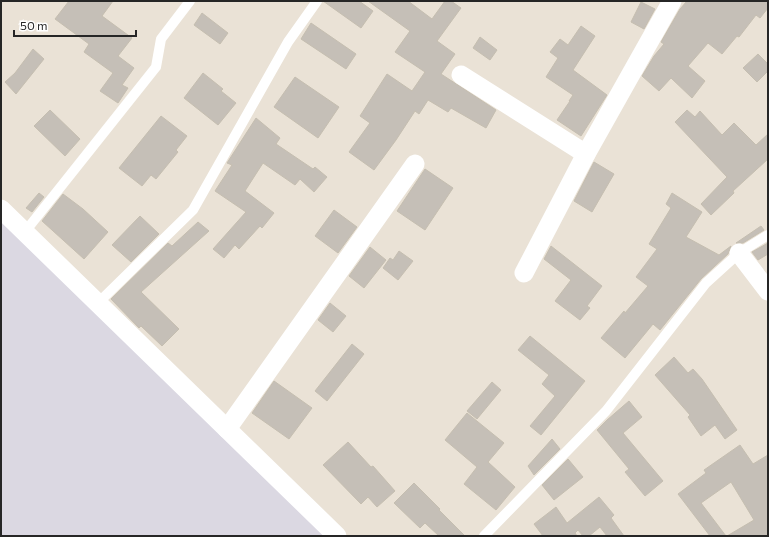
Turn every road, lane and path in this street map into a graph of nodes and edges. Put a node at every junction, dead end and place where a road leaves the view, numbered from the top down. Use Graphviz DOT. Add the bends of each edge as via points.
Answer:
graph roads {
  1 [pos="190,1"];
  2 [pos="317,1"];
  3 [pos="672,1"];
  4 [pos="461,75"];
  5 [pos="586,154"];
  6 [pos="415,164"];
  7 [pos="1,209"];
  8 [pos="24,233"];
  9 [pos="768,235"];
  10 [pos="739,253"];
  11 [pos="524,273"];
  12 [pos="768,291"];
  13 [pos="98,303"];
  14 [pos="227,429"];
  15 [pos="337,536"];
  16 [pos="484,536"];
  1 -- 8 [label="lane" via="161,39 156,67"];
  2 -- 13 [label="lane" via="288,42 193,210"];
  3 -- 5 [label="street"];
  4 -- 5 [label="street"];
  5 -- 11 [label="street"];
  6 -- 14 [label="street"];
  7 -- 8 [label="street"];
  8 -- 13 [label="street"];
  9 -- 10 [label="lane"];
  10 -- 12 [label="street"];
  10 -- 16 [label="lane" via="706,283 606,411"];
  13 -- 14 [label="street"];
  14 -- 15 [label="street"];
}
